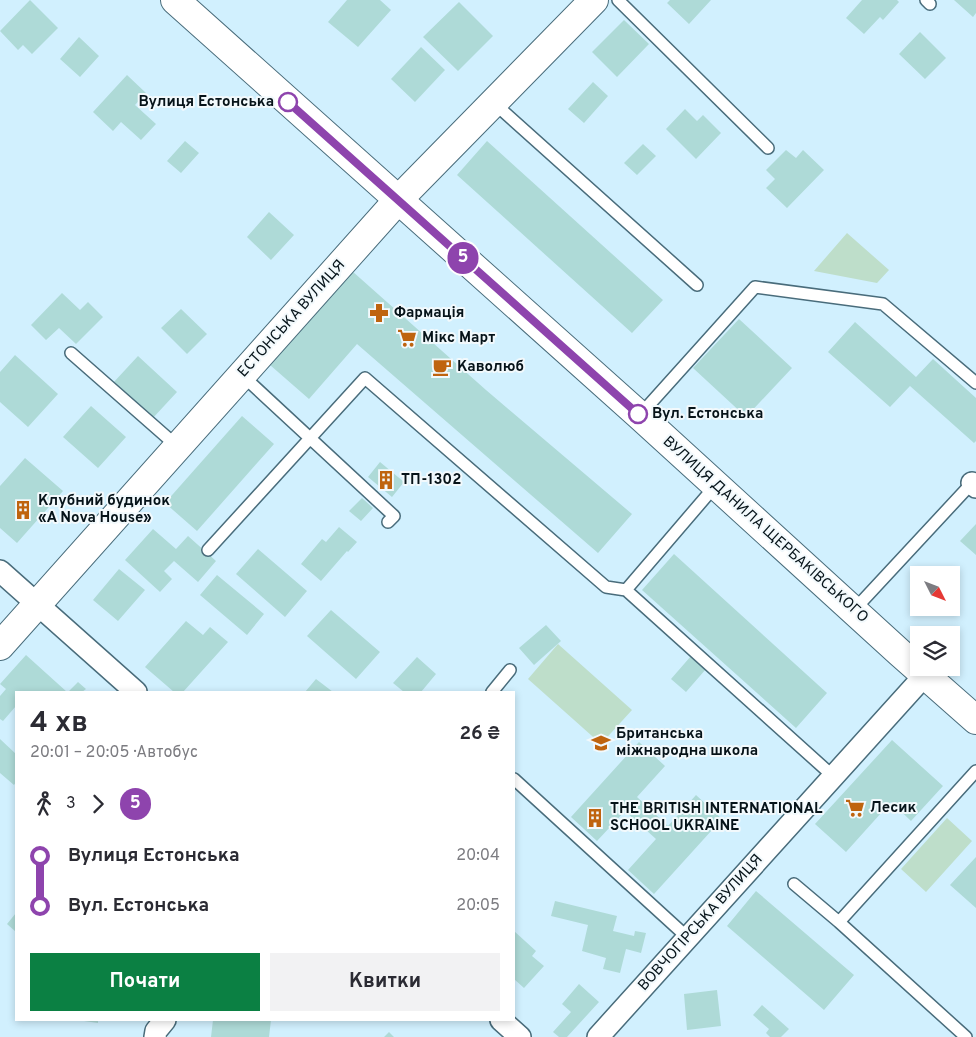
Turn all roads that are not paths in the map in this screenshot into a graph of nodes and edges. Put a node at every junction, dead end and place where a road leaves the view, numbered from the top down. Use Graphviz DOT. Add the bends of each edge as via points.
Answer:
graph roads {
  1 [pos="175,0"];
  2 [pos="594,0"];
  3 [pos="618,0"];
  4 [pos="494,103"];
  5 [pos="768,148"];
  6 [pos="398,200"];
  7 [pos="697,285"];
  8 [pos="71,353"];
  9 [pos="242,376"];
  10 [pos="976,383"];
  11 [pos="639,415"];
  12 [pos="310,438"];
  13 [pos="178,447"];
  14 [pos="716,485"];
  15 [pos="974,485"];
  16 [pos="388,522"];
  17 [pos="208,550"];
  18 [pos="0,571"];
  19 [pos="626,590"];
  20 [pos="37,605"];
  21 [pos="854,610"];
  22 [pos="0,646"];
  23 [pos="910,661"];
  24 [pos="510,670"];
  25 [pos="924,676"];
  26 [pos="926,676"];
  27 [pos="135,691"];
  28 [pos="493,691"];
  29 [pos="976,720"];
  30 [pos="976,771"];
  31 [pos="834,777"];
  32 [pos="515,780"];
  33 [pos="794,884"];
  34 [pos="839,922"];
  35 [pos="687,937"];
  36 [pos="164,1021"];
  37 [pos="502,1021"];
  38 [pos="155,1037"];
  39 [pos="520,1037"];
  40 [pos="598,1037"];
  41 [pos="966,1037"];
  1 -- 6 [label="main road, ВУЛИЦЯ ДАНИЛА ЩЕРБАКІВСЬКОГО"];
  2 -- 4 [label="main road, ЕСТОНСЬКА ВУЛИЦЯ"];
  3 -- 5 [label="lane"];
  4 -- 6 [label="main road, ЕСТОНСЬКА ВУЛИЦЯ"];
  4 -- 7 [label="lane"];
  6 -- 9 [label="main road, ЕСТОНСЬКА ВУЛИЦЯ"];
  6 -- 11 [label="main road, ВУЛИЦЯ ДАНИЛА ЩЕРБАКІВСЬКОГО"];
  8 -- 13 [label="lane"];
  9 -- 12 [label="lane"];
  9 -- 13 [label="main road, ЕСТОНСЬКА ВУЛИЦЯ"];
  10 -- 11 [label="lane" via="883,304 755,287"];
  11 -- 14 [label="main road, ВУЛИЦЯ ДАНИЛА ЩЕРБАКІВСЬКОГО"];
  12 -- 16 [label="lane" via="394,516"];
  12 -- 17 [label="lane"];
  12 -- 19 [label="lane" via="365,378 606,587"];
  13 -- 20 [label="main road, ЕСТОНСЬКА ВУЛИЦЯ"];
  14 -- 19 [label="lane"];
  14 -- 21 [label="main road, ВУЛИЦЯ ДАНИЛА ЩЕРБАКІВСЬКОГО"];
  15 -- 21 [label="lane"];
  18 -- 20 [label="street"];
  19 -- 31 [label="lane"];
  20 -- 22 [label="main road, ЕСТОНСЬКА ВУЛИЦЯ"];
  20 -- 27 [label="street"];
  21 -- 23 [label="main road, ВУЛИЦЯ ДАНИЛА ЩЕРБАКІВСЬКОГО"];
  24 -- 28 [label="lane"];
  25 -- 31 [label="street, ВОВЧОГІРСЬКА ВУЛИЦЯ"];
  26 -- 29 [label="main road, ВУЛИЦЯ ДАНИЛА ЩЕРБАКІВСЬКОГО"];
  30 -- 34 [label="lane"];
  31 -- 35 [label="street, ВОВЧОГІРСЬКА ВУЛИЦЯ"];
  32 -- 35 [label="lane"];
  33 -- 34 [label="lane"];
  34 -- 41 [label="lane"];
  35 -- 40 [label="street, ВОВЧОГІРСЬКА ВУЛИЦЯ"];
  36 -- 38 [label="street"];
  37 -- 39 [label="street"];
}
